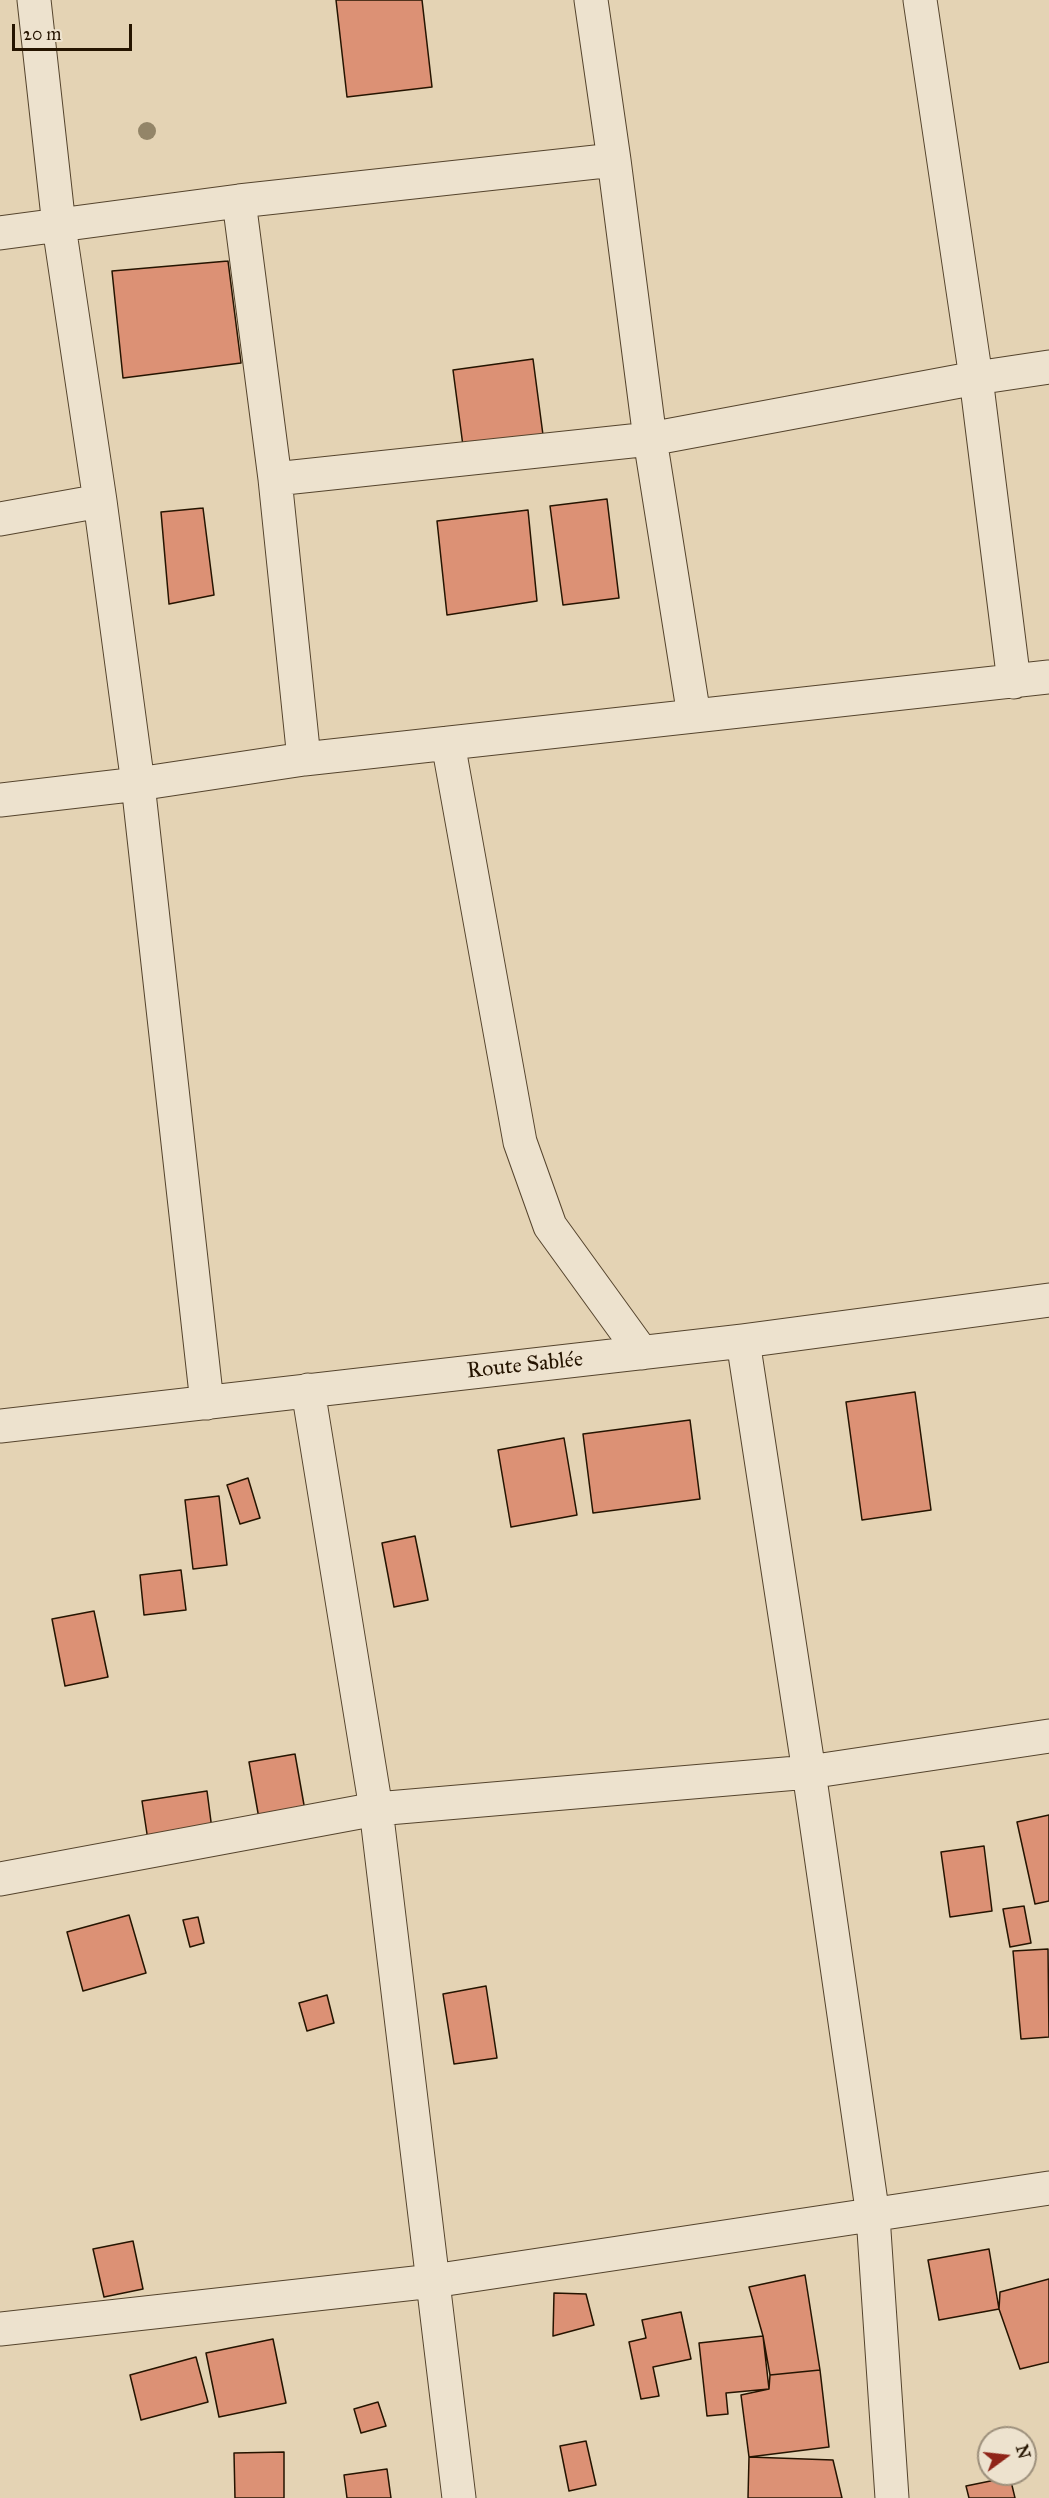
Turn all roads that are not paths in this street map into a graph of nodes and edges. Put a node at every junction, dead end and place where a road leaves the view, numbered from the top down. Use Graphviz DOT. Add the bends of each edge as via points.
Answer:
graph roads {
  1 [pos="34,0"];
  2 [pos="591,0"];
  3 [pos="920,0"];
  4 [pos="614,160"];
  5 [pos="239,201"];
  6 [pos="59,226"];
  7 [pos="0,233"];
  8 [pos="1049,367"];
  9 [pos="975,378"];
  10 [pos="650,439"];
  11 [pos="275,479"];
  12 [pos="100,501"];
  13 [pos="0,519"];
  14 [pos="1049,677"];
  15 [pos="1014,682"];
  16 [pos="694,716"];
  17 [pos="448,743"];
  18 [pos="304,759"];
  19 [pos="138,784"];
  20 [pos="0,800"];
  21 [pos="1049,1300"];
  22 [pos="743,1341"];
  23 [pos="642,1353"];
  24 [pos="308,1390"];
  25 [pos="207,1403"];
  26 [pos="0,1426"];
  27 [pos="1049,1736"];
  28 [pos="809,1772"];
  29 [pos="376,1809"];
  30 [pos="0,1879"];
  31 [pos="1049,2188"];
  32 [pos="873,2216"];
  33 [pos="433,2281"];
  34 [pos="0,2329"];
  35 [pos="459,2498"];
  36 [pos="892,2498"];
  1 -- 6 [label="street"];
  2 -- 4 [label="street"];
  3 -- 9 [label="street"];
  4 -- 5 [label="street"];
  4 -- 10 [label="street"];
  5 -- 6 [label="street"];
  5 -- 11 [label="street"];
  6 -- 7 [label="street"];
  6 -- 12 [label="street"];
  8 -- 9 [label="street"];
  9 -- 10 [label="street"];
  9 -- 15 [label="street"];
  10 -- 11 [label="street"];
  10 -- 16 [label="street"];
  11 -- 18 [label="street"];
  12 -- 13 [label="street"];
  12 -- 19 [label="street"];
  14 -- 15 [label="street"];
  15 -- 16 [label="street"];
  16 -- 17 [label="street"];
  17 -- 18 [label="street"];
  17 -- 23 [label="street" via="520,1142 550,1226"];
  18 -- 19 [label="street"];
  19 -- 20 [label="street"];
  19 -- 25 [label="street"];
  21 -- 22 [label="street, Route Sablée"];
  22 -- 23 [label="street, Route Sablée"];
  22 -- 28 [label="street"];
  23 -- 24 [label="street, Route Sablée"];
  24 -- 25 [label="street, Route Sablée"];
  24 -- 29 [label="street"];
  25 -- 26 [label="street, Route Sablée"];
  27 -- 28 [label="street"];
  28 -- 29 [label="street"];
  28 -- 32 [label="street"];
  29 -- 30 [label="street"];
  29 -- 33 [label="street"];
  31 -- 32 [label="street"];
  32 -- 33 [label="street"];
  32 -- 36 [label="street"];
  33 -- 34 [label="street"];
  33 -- 35 [label="street"];
}
